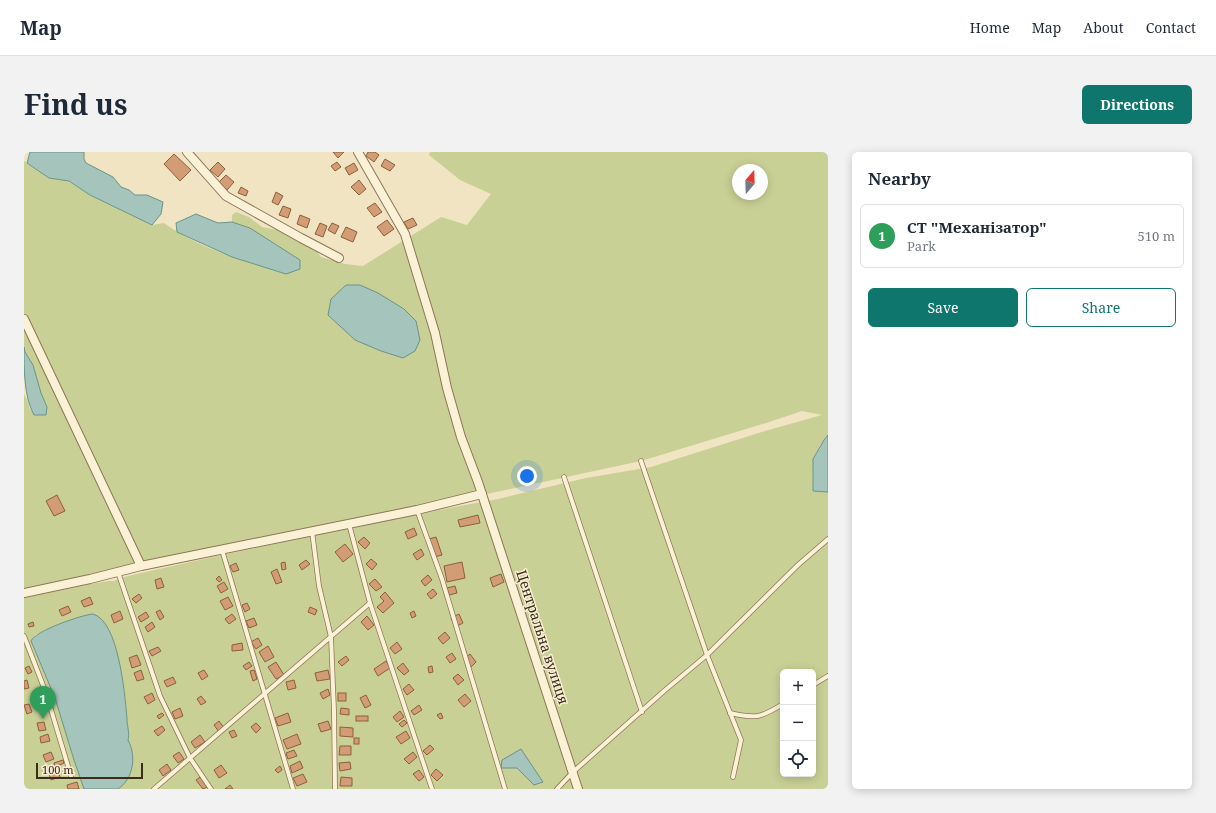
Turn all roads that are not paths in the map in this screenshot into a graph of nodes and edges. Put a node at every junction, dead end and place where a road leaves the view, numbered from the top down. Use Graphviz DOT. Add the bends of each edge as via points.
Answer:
graph roads {
  1 [pos="187,152"];
  2 [pos="358,152"];
  3 [pos="339,258"];
  4 [pos="24,319"];
  5 [pos="641,461"];
  6 [pos="564,477"];
  7 [pos="482,494"];
  8 [pos="418,510"];
  9 [pos="349,524"];
  10 [pos="312,531"];
  11 [pos="828,539"];
  12 [pos="222,549"];
  13 [pos="141,566"];
  14 [pos="118,572"];
  15 [pos="24,593"];
  16 [pos="370,603"];
  17 [pos="24,636"];
  18 [pos="331,637"];
  19 [pos="707,655"];
  20 [pos="828,676"];
  21 [pos="816,683"];
  22 [pos="264,695"];
  23 [pos="781,705"];
  24 [pos="642,712"];
  25 [pos="730,713"];
  26 [pos="190,758"];
  27 [pos="573,772"];
  28 [pos="71,776"];
  29 [pos="733,777"];
  30 [pos="154,789"];
  31 [pos="211,789"];
  32 [pos="293,789"];
  33 [pos="335,789"];
  34 [pos="432,789"];
  35 [pos="505,789"];
  36 [pos="557,789"];
  37 [pos="578,789"];
  1 -- 3 [label="street" via="226,196"];
  2 -- 7 [label="street, Центральна вулиця" via="405,234 461,437"];
  4 -- 13 [label="street"];
  5 -- 19 [label="lane"];
  6 -- 24 [label="lane"];
  7 -- 8 [label="street"];
  7 -- 27 [label="street, Центральна вулиця"];
  8 -- 9 [label="street"];
  8 -- 35 [label="lane" via="442,579"];
  9 -- 10 [label="street"];
  9 -- 16 [label="lane"];
  10 -- 12 [label="street"];
  10 -- 18 [label="lane" via="319,586"];
  11 -- 19 [label="lane"];
  12 -- 13 [label="street"];
  12 -- 22 [label="lane"];
  13 -- 14 [label="street"];
  14 -- 15 [label="street"];
  14 -- 26 [label="lane" via="160,696"];
  16 -- 18 [label="lane"];
  16 -- 34 [label="lane"];
  17 -- 28 [label="lane" via="46,693"];
  18 -- 22 [label="lane"];
  18 -- 33 [label="lane"];
  19 -- 24 [label="lane"];
  19 -- 25 [label="lane"];
  20 -- 21 [label="lane"];
  22 -- 26 [label="lane"];
  22 -- 32 [label="lane"];
  23 -- 25 [label="lane" via="765,715 748,717"];
  24 -- 27 [label="lane"];
  25 -- 29 [label="lane" via="741,740"];
  26 -- 30 [label="lane"];
  26 -- 31 [label="lane"];
  27 -- 36 [label="lane"];
  27 -- 37 [label="street, Центральна вулиця"];
}
